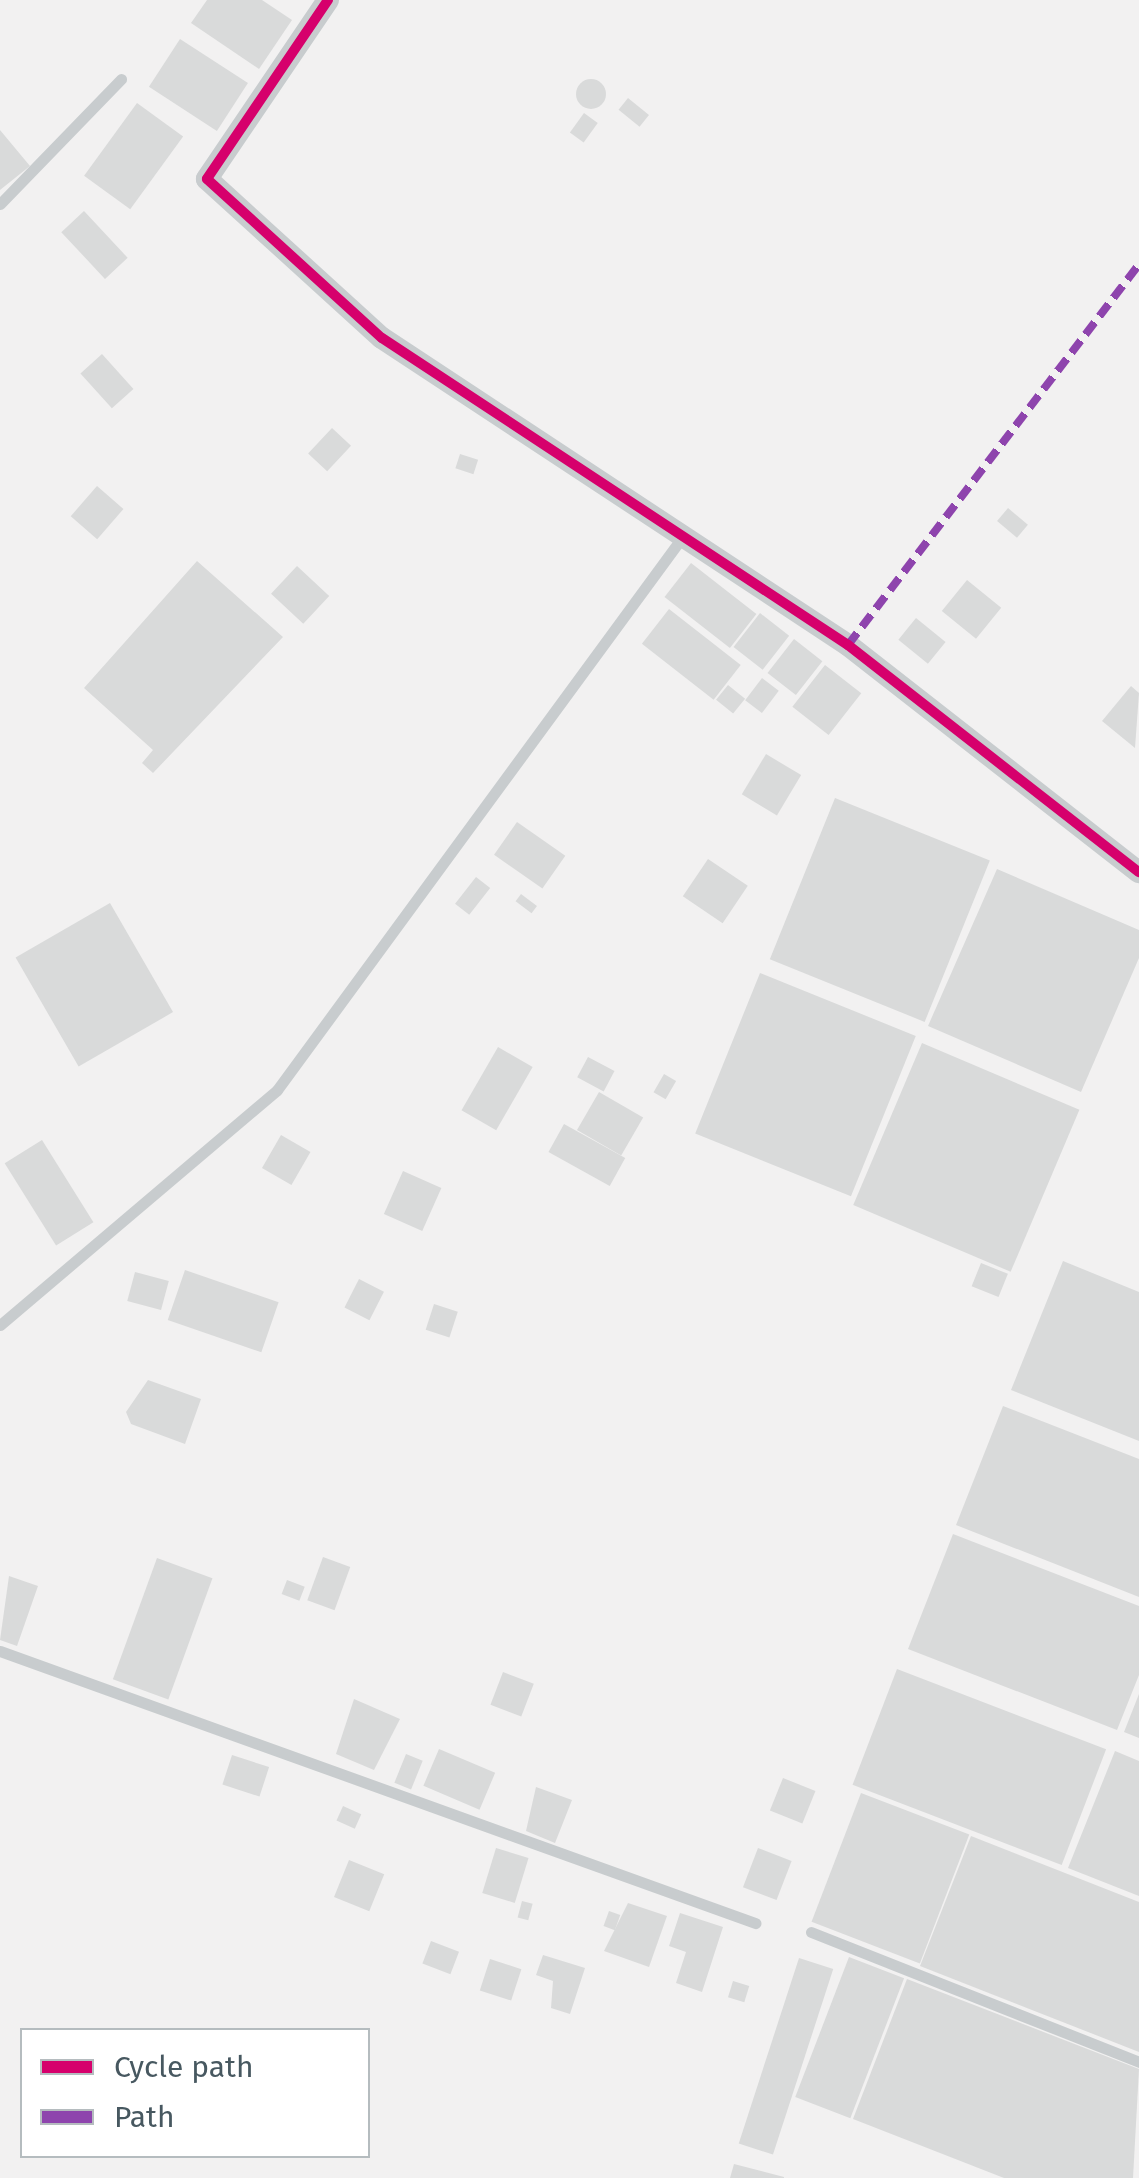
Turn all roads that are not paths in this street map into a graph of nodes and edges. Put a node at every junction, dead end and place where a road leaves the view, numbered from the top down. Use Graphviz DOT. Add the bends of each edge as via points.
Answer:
graph roads {
  1 [pos="328,0"];
  2 [pos="120,80"];
  3 [pos="0,204"];
  4 [pos="686,531"];
  5 [pos="1139,872"];
  6 [pos="0,1325"];
  7 [pos="0,1650"];
  8 [pos="755,1923"];
  9 [pos="810,1932"];
  10 [pos="1139,2062"];
  1 -- 4 [label="street" via="207,179 382,338"];
  2 -- 3 [label="lane"];
  4 -- 5 [label="street"];
  4 -- 6 [label="lane" via="277,1090"];
  7 -- 8 [label="lane"];
  9 -- 10 [label="lane"];
}
